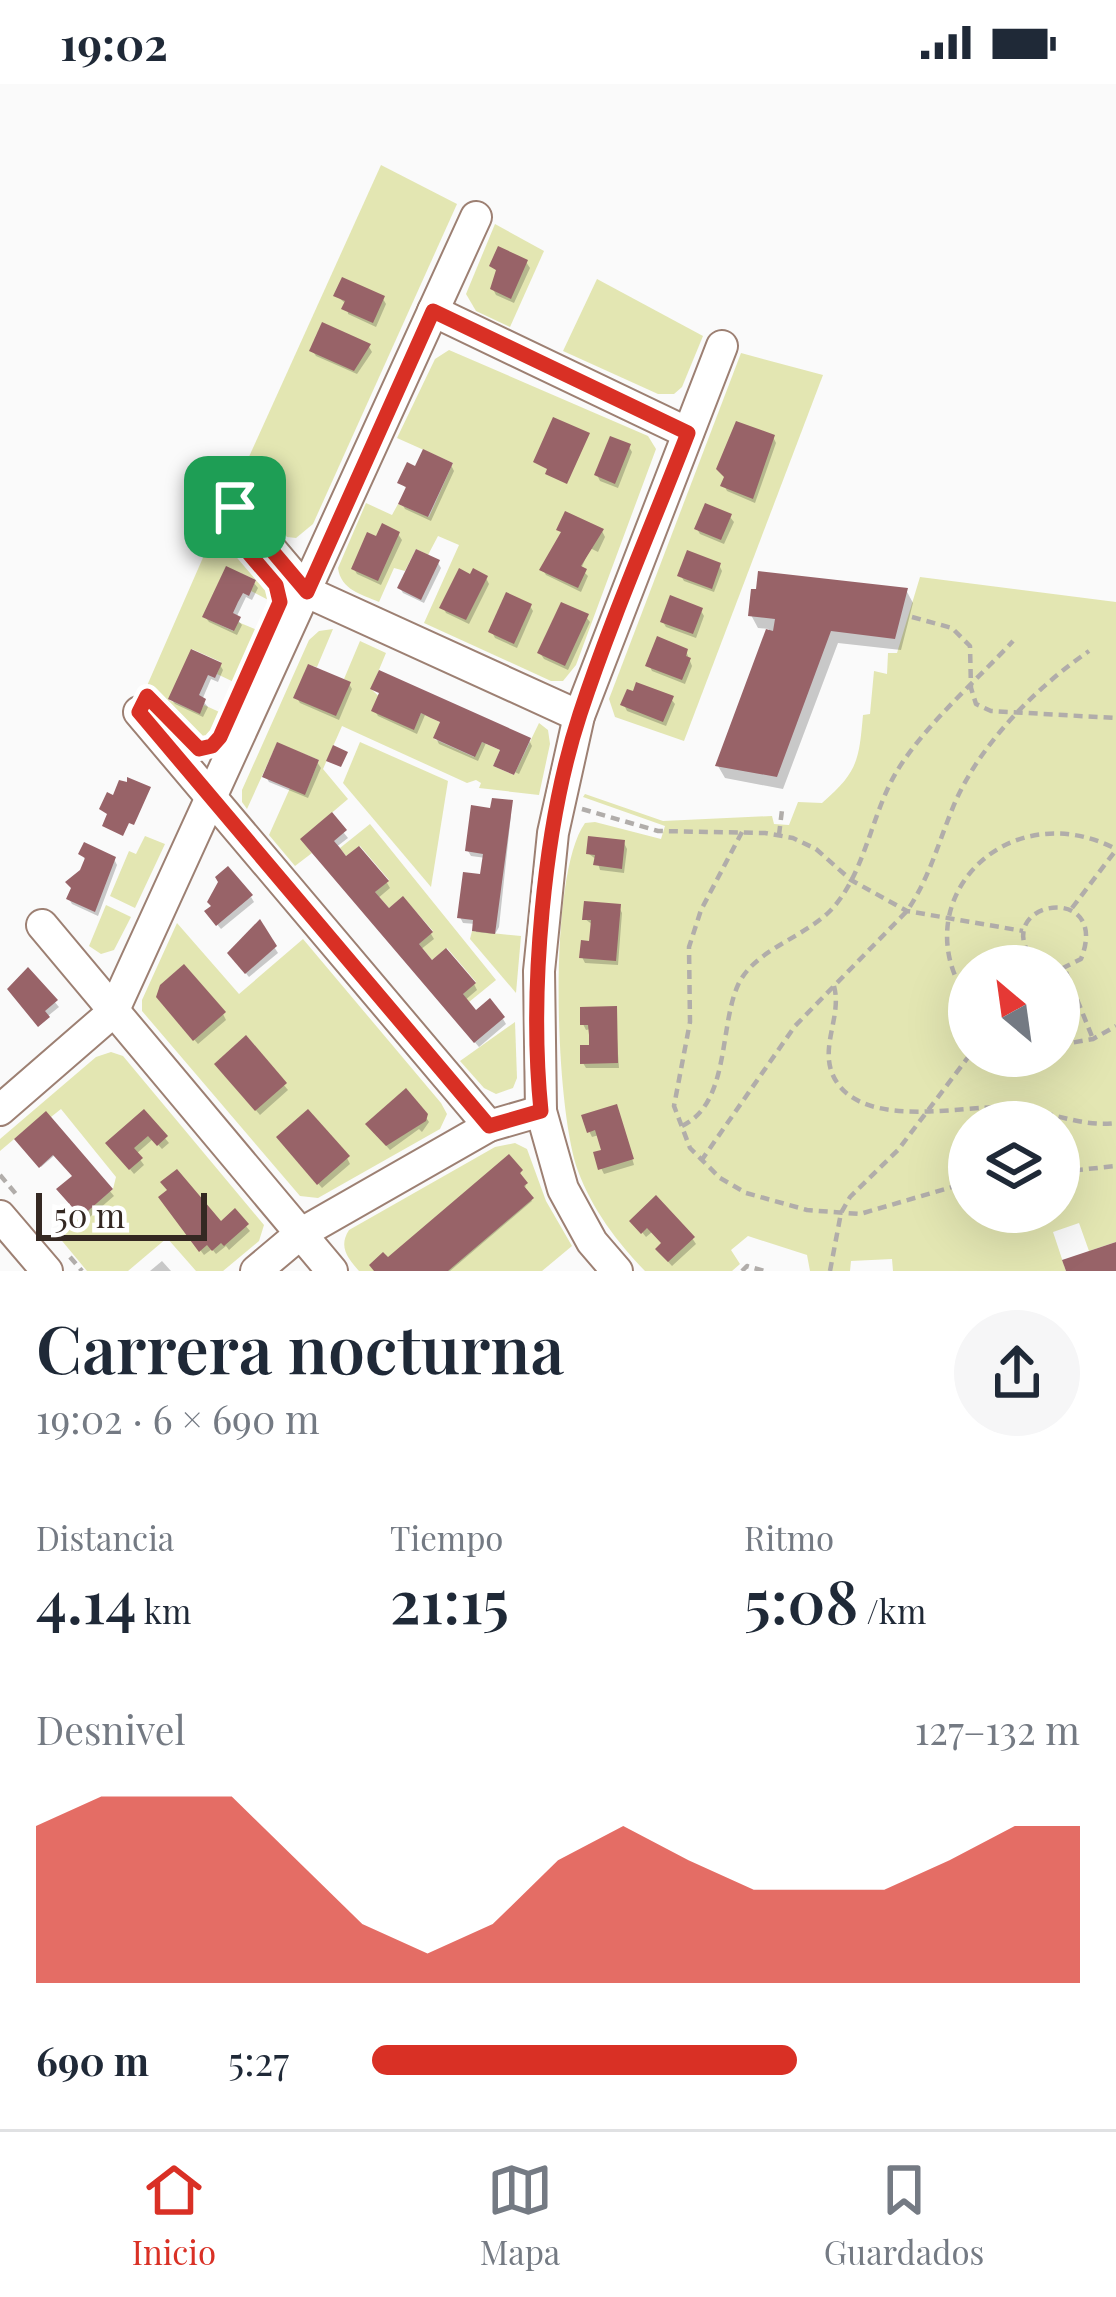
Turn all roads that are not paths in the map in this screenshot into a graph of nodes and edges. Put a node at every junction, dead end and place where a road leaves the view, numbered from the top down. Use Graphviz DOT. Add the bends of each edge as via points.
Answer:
graph roads {
  1 [pos="476,217"];
  2 [pos="433,311"];
  3 [pos="722,346"];
  4 [pos="688,433"];
  5 [pos="235,507"];
  6 [pos="307,592"];
  7 [pos="139,712"];
  8 [pos="579,716"];
  9 [pos="212,801"];
  10 [pos="42,925"];
  11 [pos="113,1012"];
  12 [pos="0,1110"];
  13 [pos="541,1111"];
  14 [pos="489,1126"];
  15 [pos="0,1216"];
  16 [pos="300,1234"];
  17 [pos="46,1271"];
  18 [pos="256,1271"];
  19 [pos="332,1271"];
  20 [pos="617,1271"];
  1 -- 2 [label="street"];
  2 -- 4 [label="street"];
  2 -- 6 [label="street"];
  3 -- 4 [label="street"];
  4 -- 8 [label="street"];
  5 -- 6 [label="street"];
  6 -- 8 [label="street"];
  6 -- 9 [label="street"];
  7 -- 9 [label="street"];
  8 -- 13 [label="street" via="553,832 539,971"];
  9 -- 11 [label="street"];
  9 -- 14 [label="street"];
  10 -- 11 [label="street"];
  11 -- 12 [label="street"];
  11 -- 16 [label="street"];
  13 -- 14 [label="street"];
  13 -- 20 [label="street" via="563,1189"];
  14 -- 16 [label="street"];
  15 -- 17 [label="street"];
  16 -- 18 [label="street"];
  16 -- 19 [label="street"];
}
